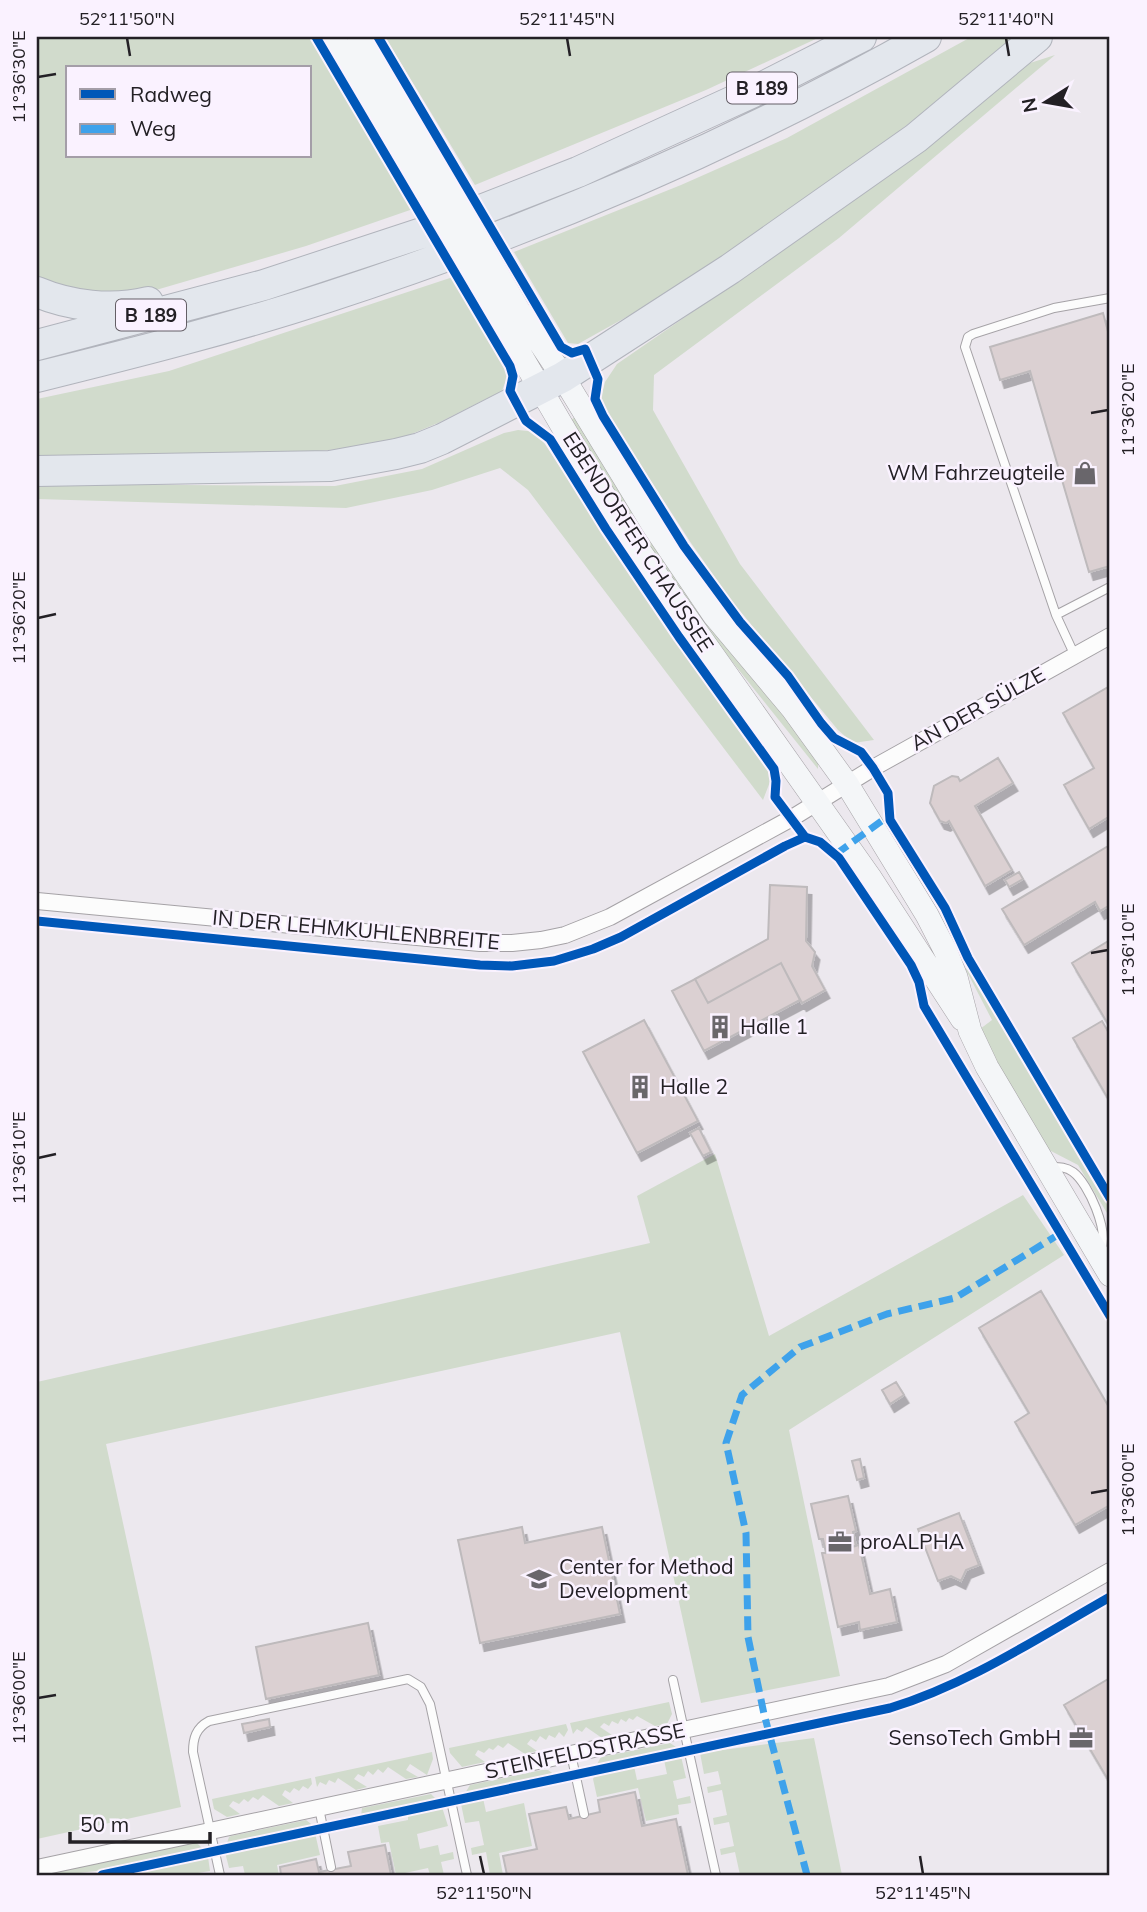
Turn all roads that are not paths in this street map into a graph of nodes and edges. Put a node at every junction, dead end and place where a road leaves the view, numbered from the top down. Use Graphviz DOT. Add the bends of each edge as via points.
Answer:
graph roads {
  1 [pos="333,37"];
  2 [pos="359,37"];
  3 [pos="861,37"];
  4 [pos="926,37"];
  5 [pos="1037,37"];
  6 [pos="410,147"];
  7 [pos="264,285"];
  8 [pos="37,292"];
  9 [pos="1110,298"];
  10 [pos="37,345"];
  11 [pos="37,377"];
  12 [pos="552,384"];
  13 [pos="37,471"];
  14 [pos="1110,587"];
  15 [pos="1056,615"];
  16 [pos="1110,636"];
  17 [pos="1075,656"];
  18 [pos="847,784"];
  19 [pos="818,802"];
  20 [pos="37,901"];
  21 [pos="970,1031"];
  22 [pos="1105,1265"];
  23 [pos="1110,1571"];
  24 [pos="673,1680"];
  25 [pos="685,1730"];
  26 [pos="571,1754"];
  27 [pos="448,1780"];
  28 [pos="319,1808"];
  29 [pos="584,1814"];
  30 [pos="210,1831"];
  31 [pos="331,1867"];
  32 [pos="37,1868"];
  33 [pos="220,1875"];
  34 [pos="467,1875"];
  35 [pos="716,1875"];
  1 -- 6 [label="main road, EBENDORFER CHAUSSEE"];
  2 -- 6 [label="main road, EBENDORFER CHAUSSEE"];
  3 -- 7 [label="highway, B 189" via="578,172 422,233"];
  4 -- 11 [label="highway, B 189" via="765,121 506,234 327,298"];
  5 -- 12 [label="highway" via="916,138 824,205"];
  6 -- 12 [label="main road, EBENDORFER CHAUSSEE, bridge"];
  7 -- 8 [label="highway" via="221,281 117,306 70,303"];
  7 -- 10 [label="highway, B 189"];
  9 -- 15 [label="lane" via="1054,308 973,334 965,347"];
  12 -- 13 [label="highway" via="420,448 361,462 298,468"];
  12 -- 18 [label="main road, EBENDORFER CHAUSSEE" via="714,615 784,697"];
  12 -- 19 [label="main road, EBENDORFER CHAUSSEE" via="638,549"];
  14 -- 15 [label="lane"];
  15 -- 17 [label="lane"];
  16 -- 17 [label="street, AN DER SÜLZE"];
  17 -- 18 [label="street, AN DER SÜLZE"];
  18 -- 19 [label="street, IN DER LEHMKUHLENBREITE"];
  18 -- 21 [label="main road, EBENDORFER CHAUSSEE" via="946,952"];
  19 -- 20 [label="street, IN DER LEHMKUHLENBREITE" via="610,917 565,935 531,941 426,939"];
  19 -- 21 [label="main road, EBENDORFER CHAUSSEE"];
  21 -- 22 [label="main road, EBENDORFER CHAUSSEE"];
  23 -- 25 [label="street, STEINFELDSTRASSE" via="930,1672 862,1693"];
  24 -- 25 [label="lane"];
  25 -- 26 [label="street, STEINFELDSTRASSE"];
  25 -- 35 [label="lane"];
  26 -- 27 [label="street, STEINFELDSTRASSE"];
  26 -- 29 [label="lane"];
  27 -- 28 [label="street, STEINFELDSTRASSE"];
  27 -- 30 [label="lane" via="426,1696 415,1682 397,1680 201,1725 193,1752"];
  27 -- 34 [label="lane"];
  28 -- 30 [label="street, STEINFELDSTRASSE"];
  28 -- 31 [label="lane"];
  30 -- 32 [label="street, STEINFELDSTRASSE"];
  30 -- 33 [label="lane"];
}
